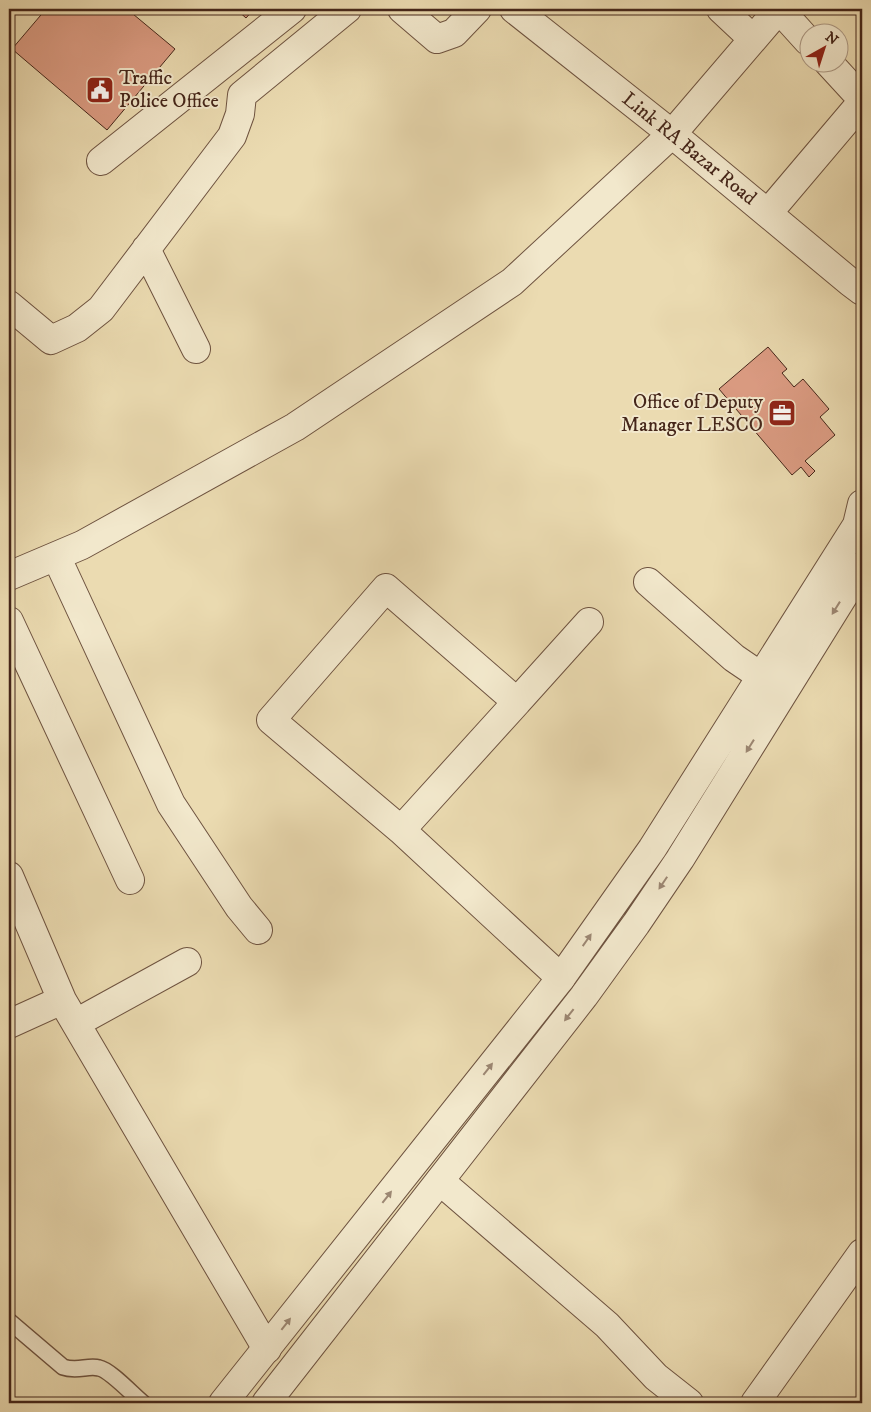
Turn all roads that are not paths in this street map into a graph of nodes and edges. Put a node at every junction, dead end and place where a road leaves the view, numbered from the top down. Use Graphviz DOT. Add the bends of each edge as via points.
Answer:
graph roads {
  1 [pos="292,9"];
  2 [pos="347,9"];
  3 [pos="402,9"];
  4 [pos="477,9"];
  5 [pos="514,9"];
  6 [pos="721,9"];
  7 [pos="779,9"];
  8 [pos="798,30"];
  9 [pos="753,39"];
  10 [pos="837,72"];
  11 [pos="862,100"];
  12 [pos="672,134"];
  13 [pos="101,161"];
  14 [pos="768,213"];
  15 [pos="146,249"];
  16 [pos="862,290"];
  17 [pos="9,305"];
  18 [pos="196,349"];
  19 [pos="862,504"];
  20 [pos="56,556"];
  21 [pos="862,566"];
  22 [pos="9,576"];
  23 [pos="648,582"];
  24 [pos="9,621"];
  25 [pos="589,622"];
  26 [pos="774,683"];
  27 [pos="517,702"];
  28 [pos="401,830"];
  29 [pos="9,876"];
  30 [pos="130,880"];
  31 [pos="258,930"];
  32 [pos="187,962"];
  33 [pos="561,978"];
  34 [pos="62,1000"];
  35 [pos="76,1023"];
  36 [pos="9,1024"];
  37 [pos="440,1181"];
  38 [pos="862,1253"];
  39 [pos="9,1321"];
  40 [pos="267,1349"];
  41 [pos="143,1403"];
  42 [pos="223,1403"];
  43 [pos="266,1403"];
  44 [pos="689,1403"];
  45 [pos="755,1403"];
  1 -- 13 [label="street"];
  2 -- 15 [label="street" via="242,95 240,114 232,136"];
  3 -- 4 [label="street" via="438,38 454,33"];
  5 -- 12 [label="street, Link RA Bazar Road"];
  6 -- 9 [label="street"];
  7 -- 8 [label="street"];
  7 -- 9 [label="street"];
  9 -- 12 [label="street"];
  10 -- 11 [label="street"];
  11 -- 14 [label="street"];
  12 -- 14 [label="street, Link RA Bazar Road"];
  12 -- 20 [label="street" via="512,282 295,427 82,545"];
  14 -- 16 [label="street, Link RA Bazar Road"];
  15 -- 17 [label="street" via="101,309 76,328 51,340"];
  15 -- 18 [label="street"];
  19 -- 26 [label="street" via="857,526"];
  20 -- 22 [label="street"];
  20 -- 31 [label="street" via="171,804 239,907"];
  21 -- 26 [label="street, one-way"];
  23 -- 26 [label="street" via="734,658"];
  24 -- 30 [label="street"];
  25 -- 27 [label="street"];
  33 -- 26 [label="street, one-way"];
  26 -- 37 [label="street, one-way" via="685,850 636,924"];
  27 -- 28 [label="street"];
  27 -- 28 [label="street" via="386,588 271,720"];
  28 -- 33 [label="street"];
  29 -- 34 [label="street"];
  32 -- 35 [label="street"];
  40 -- 33 [label="street, one-way"];
  34 -- 35 [label="street"];
  34 -- 36 [label="street"];
  35 -- 40 [label="street"];
  37 -- 43 [label="street"];
  37 -- 44 [label="street" via="607,1325 656,1377"];
  38 -- 45 [label="street"];
  39 -- 41 [label="lane" via="64,1368 99,1368"];
  40 -- 42 [label="street"];
}
